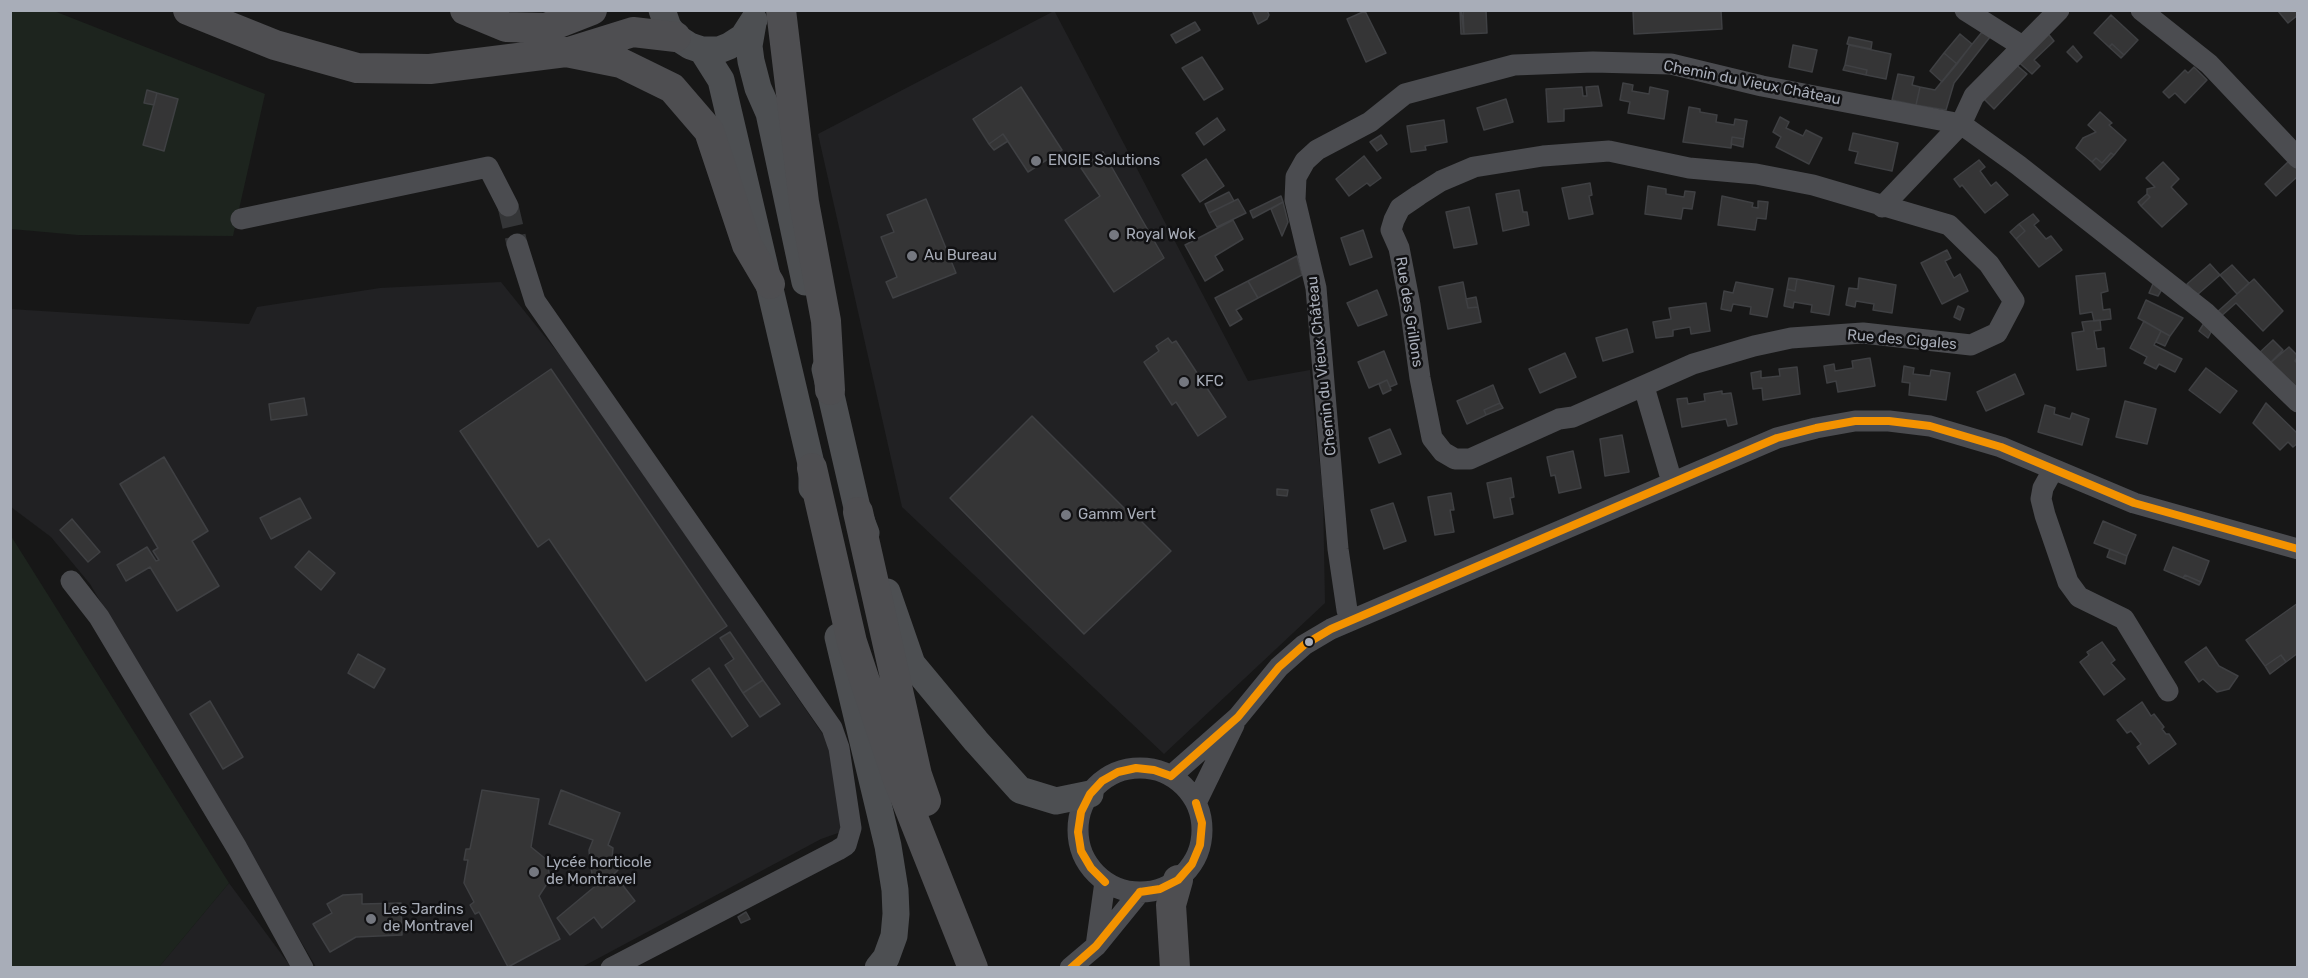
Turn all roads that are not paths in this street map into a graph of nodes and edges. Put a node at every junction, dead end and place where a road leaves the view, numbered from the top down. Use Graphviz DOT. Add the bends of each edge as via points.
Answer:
graph roads {
  1 [pos="188,10"];
  2 [pos="465,10"];
  3 [pos="592,10"];
  4 [pos="662,10"];
  5 [pos="781,10"];
  6 [pos="1965,10"];
  7 [pos="2059,10"];
  8 [pos="2140,10"];
  9 [pos="755,17"];
  10 [pos="689,43"];
  11 [pos="2022,46"];
  12 [pos="566,52"];
  13 [pos="1961,124"];
  14 [pos="2298,158"];
  15 [pos="508,206"];
  16 [pos="1882,207"];
  17 [pos="241,219"];
  18 [pos="517,244"];
  19 [pos="770,284"];
  20 [pos="1644,387"];
  21 [pos="830,390"];
  22 [pos="2298,402"];
  23 [pos="812,468"];
  24 [pos="2053,470"];
  25 [pos="1672,482"];
  26 [pos="858,512"];
  27 [pos="2298,549"];
  28 [pos="71,580"];
  29 [pos="1351,619"];
  30 [pos="2168,691"];
  31 [pos="1238,717"];
  32 [pos="1171,776"];
  33 [pos="1090,795"];
  34 [pos="1196,803"];
  35 [pos="1178,880"];
  36 [pos="1105,882"];
  37 [pos="1140,892"];
  38 [pos="1096,946"];
  39 [pos="303,968"];
  40 [pos="611,968"];
  41 [pos="878,968"];
  42 [pos="973,968"];
  43 [pos="986,968"];
  44 [pos="1070,968"];
  45 [pos="1176,968"];
  1 -- 12 [label="highway" via="275,45 357,68 430,69"];
  2 -- 3 [label="highway" via="506,27 546,28"];
  4 -- 10 [label="main road" via="668,27"];
  5 -- 21 [label="highway" via="804,202 826,321"];
  6 -- 11 [label="street"];
  7 -- 11 [label="street"];
  8 -- 14 [label="street" via="2209,64"];
  9 -- 10 [label="main road" via="743,37 719,50"];
  9 -- 21 [label="main road" via="749,46 751,61 769,113"];
  10 -- 12 [label="highway" via="633,32"];
  10 -- 19 [label="main road" via="721,80"];
  11 -- 13 [label="street" via="1974,96"];
  12 -- 19 [label="highway" via="621,63 672,88 709,131 747,244"];
  13 -- 16 [label="street"];
  13 -- 22 [label="street, Chemin du Vieux Château" via="2206,313"];
  13 -- 29 [label="street, Chemin du Vieux Château" via="1762,86 1671,64 1515,65 1405,94 1370,122 1317,150 1296,177 1295,200 1316,288 1338,549"];
  15 -- 17 [label="street" via="488,167"];
  16 -- 20 [label="street, Rue des Cigales" via="1949,225 1989,264 2014,302 1997,333 1971,345 1863,333 1791,338 1694,364"];
  16 -- 20 [label="street, Rue des Grillons" via="1813,185 1756,174 1689,168 1609,151 1474,167 1441,181 1400,208 1391,230 1399,248 1432,438 1443,452 1455,459 1470,459"];
  18 -- 40 [label="street" via="536,301 832,728 840,748 851,828 846,845 838,850"];
  19 -- 23 [label="main road"];
  20 -- 25 [label="street"];
  21 -- 26 [label="main road"];
  23 -- 41 [label="main road" via="812,526 895,890 894,936"];
  23 -- 42 [label="highway" via="852,642 897,777"];
  24 -- 25 [label="street" via="2001,447 1930,426 1856,421 1777,438"];
  24 -- 27 [label="street" via="2134,503"];
  24 -- 30 [label="street" via="2041,499 2068,582 2079,597 2124,619"];
  25 -- 29 [label="street"];
  26 -- 33 [label="main road" via="912,664 1020,790 1056,801"];
  26 -- 43 [label="highway" via="917,775 948,872"];
  28 -- 39 [label="street" via="99,617 237,848"];
  29 -- 31 [label="street" via="1304,645 1279,667"];
  31 -- 32 [label="street"];
  31 -- 34 [label="street"];
  32 -- 33 [label="street" via="1136,768 1118,772 1102,781"];
  32 -- 34 [label="street"];
  33 -- 36 [label="street" via="1081,812 1078,832 1091,868"];
  34 -- 35 [label="street" via="1202,824 1200,845 1192,864"];
  35 -- 37 [label="street" via="1160,889"];
  35 -- 45 [label="highway" via="1171,905"];
  36 -- 37 [label="street" via="1122,890"];
  36 -- 38 [label="street"];
  37 -- 38 [label="street"];
  38 -- 44 [label="street"];
}
